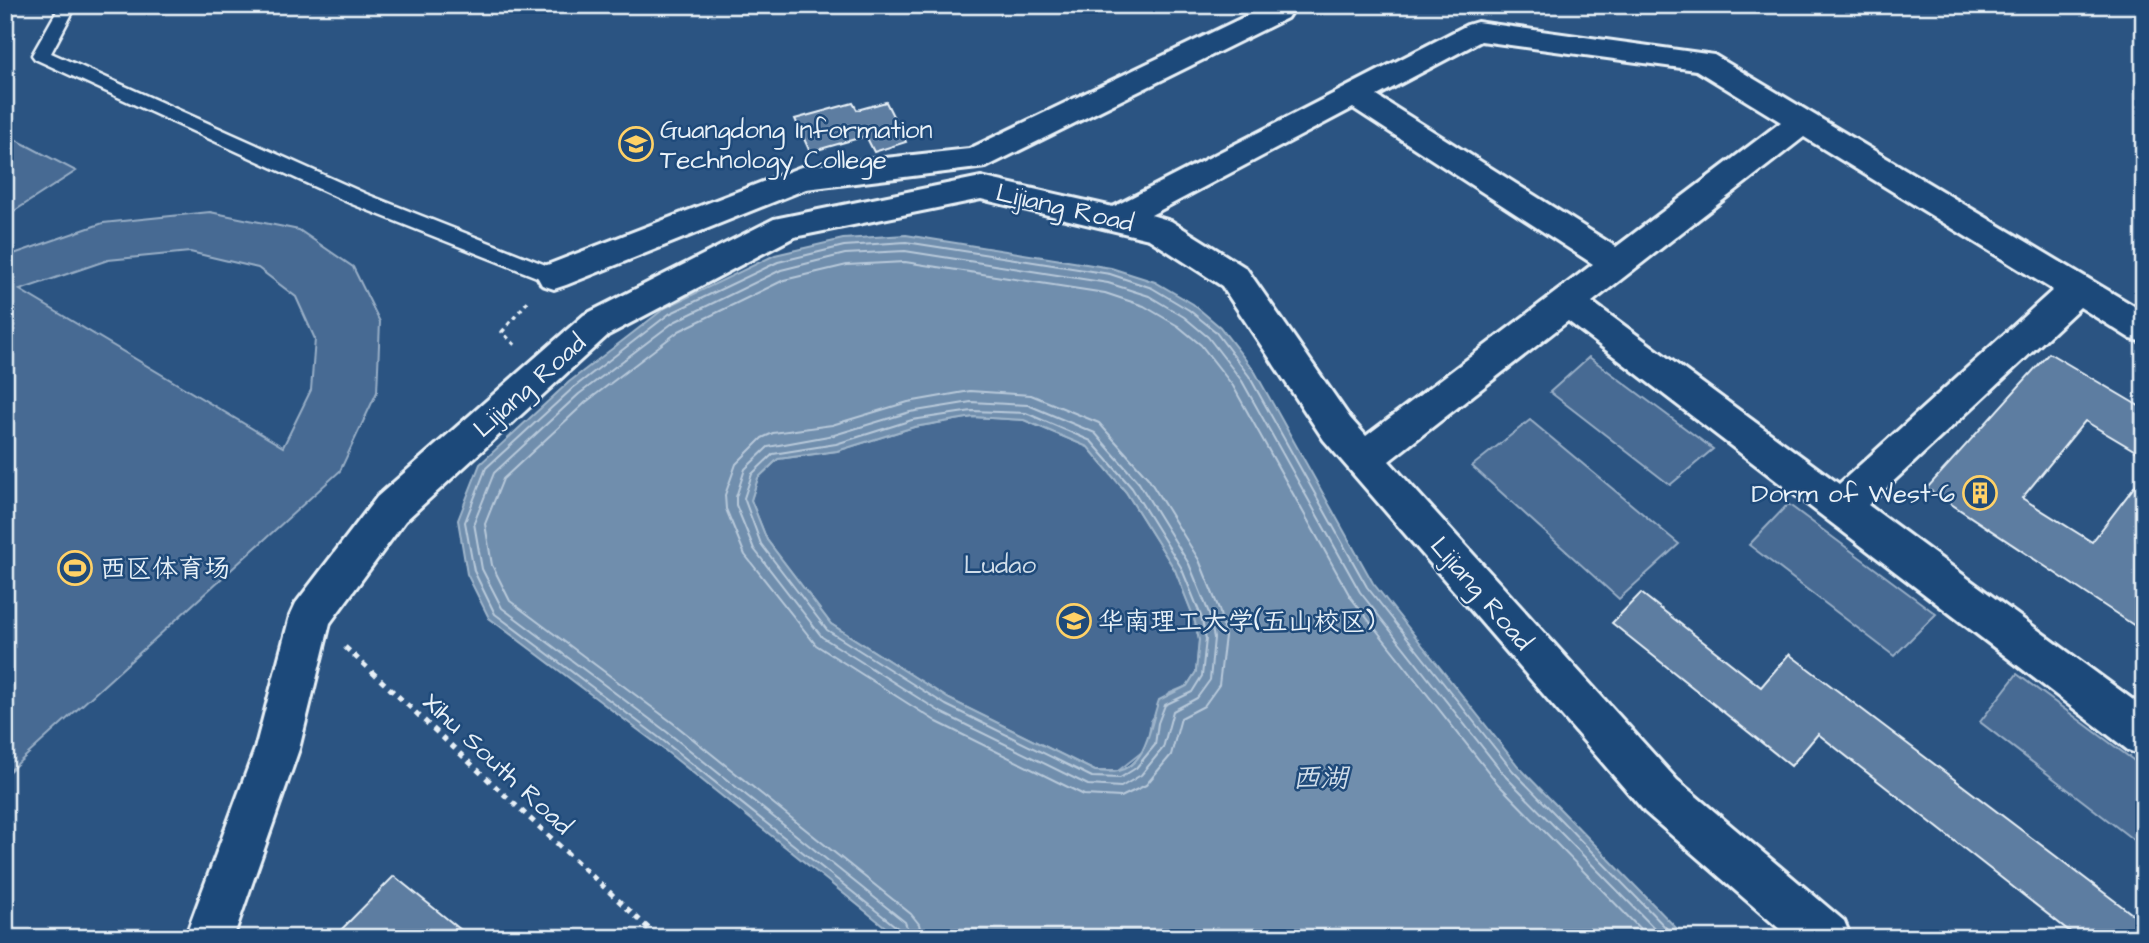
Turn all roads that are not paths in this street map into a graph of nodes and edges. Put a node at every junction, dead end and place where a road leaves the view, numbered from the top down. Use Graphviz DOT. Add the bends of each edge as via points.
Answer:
graph roads {
  1 [pos="64,5"];
  2 [pos="1277,12"];
  3 [pos="1354,95"];
  4 [pos="1802,122"];
  5 [pos="1119,218"];
  6 [pos="1618,264"];
  7 [pos="554,276"];
  8 [pos="2077,289"];
  9 [pos="1568,302"];
  10 [pos="2144,329"];
  11 [pos="1363,459"];
  12 [pos="1840,507"];
  13 [pos="2144,735"];
  14 [pos="209,938"];
  15 [pos="1827,938"];
  1 -- 7 [label="lane" via="41,55 359,199"];
  2 -- 7 [label="street" via="975,159 801,178"];
  3 -- 4 [label="street" via="1477,31 1704,62"];
  3 -- 5 [label="street"];
  3 -- 6 [label="street"];
  4 -- 6 [label="street"];
  4 -- 8 [label="street"];
  5 -- 11 [label="street, Lijiang Road" via="1159,229 1234,277 1337,429"];
  5 -- 14 [label="street, Lijiang Road" via="981,188 786,227 596,325 391,509 311,616 277,749"];
  6 -- 9 [label="street"];
  8 -- 10 [label="street"];
  8 -- 12 [label="street"];
  9 -- 11 [label="street"];
  9 -- 12 [label="street"];
  11 -- 15 [label="street, Lijiang Road" via="1661,796"];
  12 -- 13 [label="street"];
}
